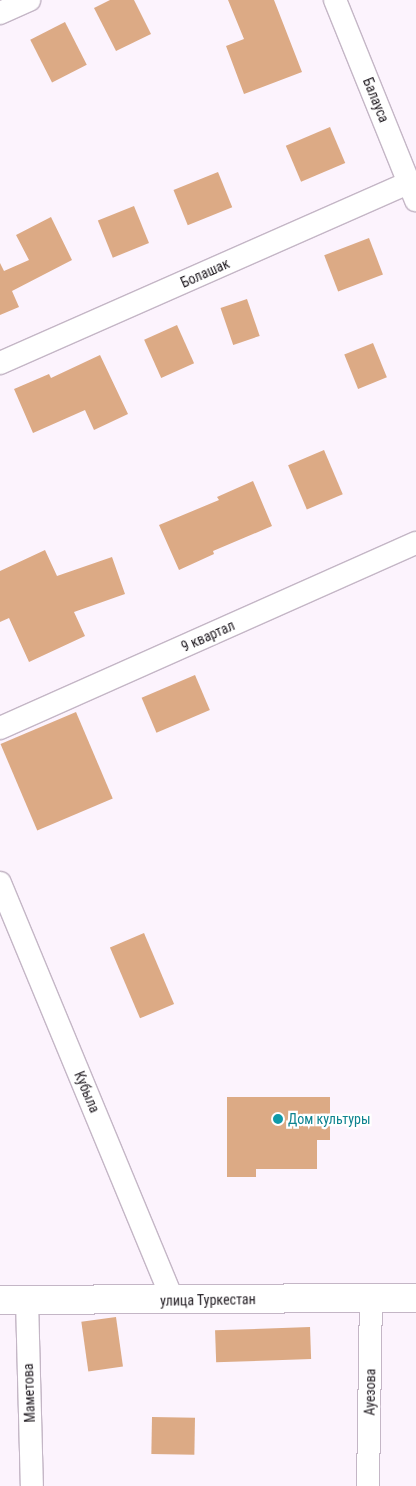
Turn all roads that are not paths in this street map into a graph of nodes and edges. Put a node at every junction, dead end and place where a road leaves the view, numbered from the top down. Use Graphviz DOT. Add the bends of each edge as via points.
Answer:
graph roads {
  1 [pos="29,0"];
  2 [pos="334,0"];
  3 [pos="0,13"];
  4 [pos="413,191"];
  5 [pos="0,363"];
  6 [pos="416,543"];
  7 [pos="0,728"];
  8 [pos="0,883"];
  9 [pos="371,1298"];
  10 [pos="416,1298"];
  11 [pos="0,1300"];
  12 [pos="27,1300"];
  13 [pos="173,1300"];
  14 [pos="32,1486"];
  15 [pos="368,1486"];
  1 -- 3 [label="street"];
  2 -- 4 [label="street, Балауса"];
  4 -- 5 [label="street, Болашак"];
  6 -- 7 [label="street, 9 квартал"];
  8 -- 13 [label="street, Кубыла"];
  9 -- 10 [label="street, улица Туркестан"];
  9 -- 13 [label="street, улица Туркестан"];
  9 -- 15 [label="street, Ауезова"];
  11 -- 12 [label="street, улица Туркестан"];
  12 -- 13 [label="street, улица Туркестан"];
  12 -- 14 [label="street, Маметова"];
}
